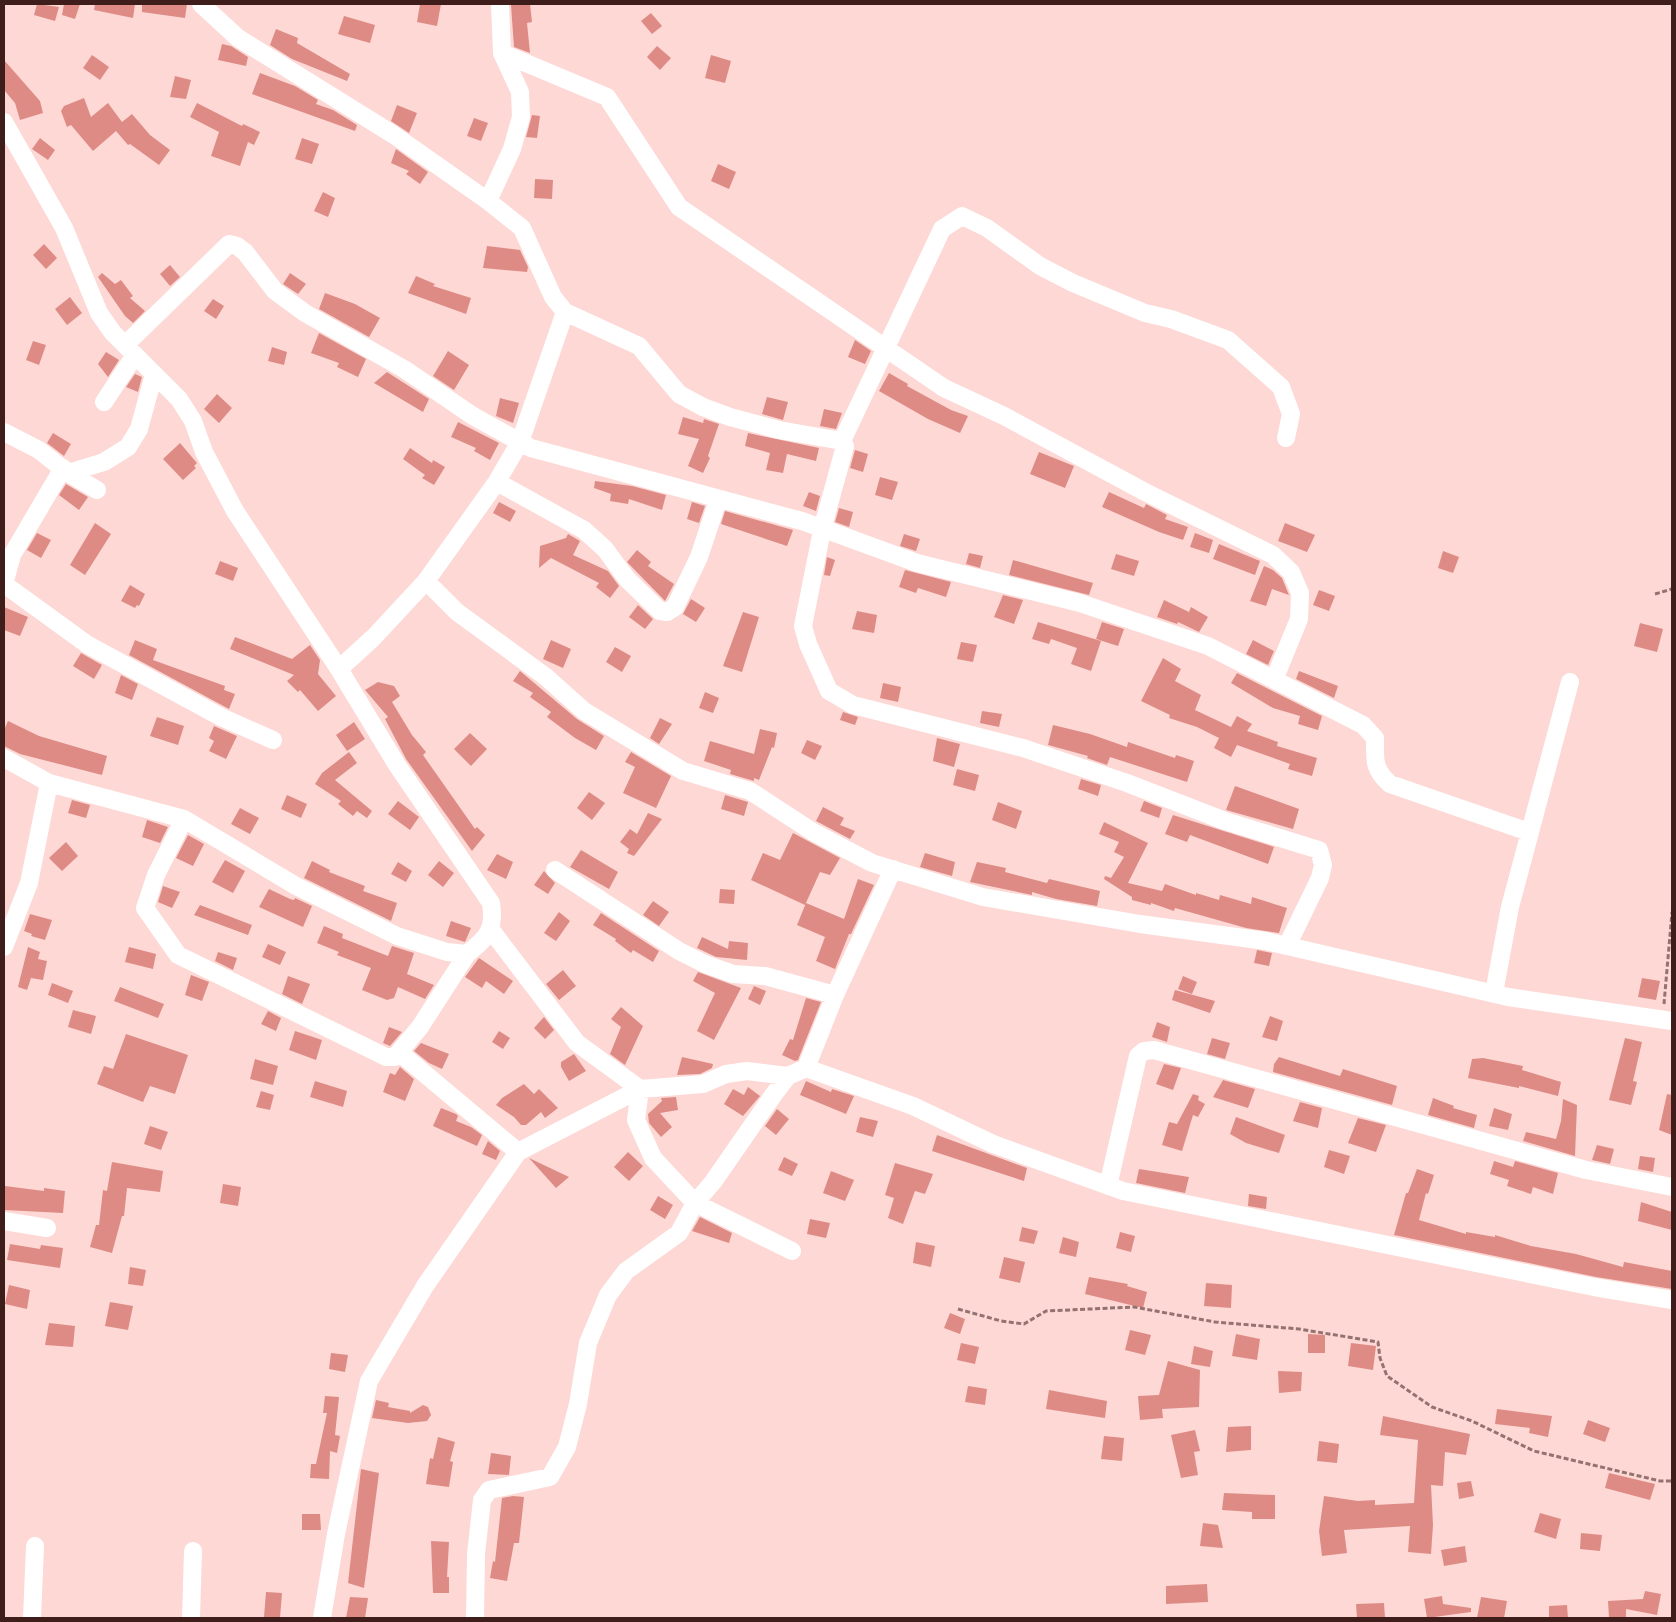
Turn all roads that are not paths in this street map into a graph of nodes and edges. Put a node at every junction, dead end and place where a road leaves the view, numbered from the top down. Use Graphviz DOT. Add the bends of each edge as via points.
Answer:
graph roads {
  1 [pos="200,4"];
  2 [pos="500,4"];
  3 [pos="502,54"];
  4 [pos="4,122"];
  5 [pos="488,201"];
  6 [pos="565,312"];
  7 [pos="886,349"];
  8 [pos="130,350"];
  9 [pos="154,374"];
  10 [pos="104,402"];
  11 [pos="4,432"];
  12 [pos="1286,438"];
  13 [pos="842,441"];
  14 [pos="520,442"];
  15 [pos="66,470"];
  16 [pos="496,483"];
  17 [pos="97,490"];
  18 [pos="718,500"];
  19 [pos="822,530"];
  20 [pos="426,581"];
  21 [pos="4,584"];
  22 [pos="339,669"];
  23 [pos="1274,680"];
  24 [pos="1570,682"];
  25 [pos="273,740"];
  26 [pos="4,758"];
  27 [pos="49,783"];
  28 [pos="184,819"];
  29 [pos="1529,832"];
  30 [pos="555,870"];
  31 [pos="893,870"];
  32 [pos="491,930"];
  33 [pos="1287,946"];
  34 [pos="4,947"];
  35 [pos="467,954"];
  36 [pos="1494,993"];
  37 [pos="835,995"];
  38 [pos="1668,1020"];
  39 [pos="400,1053"];
  40 [pos="806,1068"];
  41 [pos="788,1076"];
  42 [pos="640,1089"];
  43 [pos="518,1152"];
  44 [pos="1108,1186"];
  45 [pos="1672,1188"];
  46 [pos="695,1203"];
  47 [pos="4,1221"];
  48 [pos="47,1228"];
  49 [pos="792,1252"];
  50 [pos="1672,1300"];
  51 [pos="35,1546"];
  52 [pos="193,1552"];
  53 [pos="32,1618"];
  54 [pos="191,1618"];
  55 [pos="322,1618"];
  56 [pos="475,1618"];
  1 -- 5 [label="street" via="238,38 394,135"];
  2 -- 3 [label="street"];
  3 -- 5 [label="street" via="520,92 521,117 512,149"];
  3 -- 7 [label="street" via="607,97 679,208"];
  4 -- 8 [label="street" via="64,228 99,313"];
  5 -- 6 [label="street" via="522,228 553,297"];
  6 -- 13 [label="street" via="639,346 679,394 703,407 779,430"];
  6 -- 14 [label="street"];
  7 -- 12 [label="street" via="942,229 962,216 987,228 1040,266 1073,283 1145,313 1228,340 1281,387 1292,414"];
  7 -- 13 [label="street"];
  7 -- 23 [label="street" via="944,388 1273,555 1291,572 1300,593 1299,618"];
  8 -- 9 [label="street"];
  8 -- 10 [label="street"];
  8 -- 14 [label="street" via="230,244 246,252 275,291 305,313 404,369 472,416"];
  9 -- 15 [label="street" via="138,429 128,447 104,462"];
  9 -- 22 [label="street" via="179,399 193,421 204,452 235,511"];
  11 -- 15 [label="street" via="39,450"];
  13 -- 19 [label="street" via="844,452"];
  14 -- 16 [label="street"];
  14 -- 18 [label="street" via="531,448"];
  15 -- 17 [label="street"];
  15 -- 21 [label="street" via="12,555"];
  16 -- 18 [label="street" via="584,530 660,611 667,612 675,607 699,557"];
  16 -- 20 [label="street"];
  18 -- 19 [label="street" via="802,521"];
  19 -- 23 [label="street" via="917,563 1089,606 1208,646"];
  19 -- 33 [label="street" via="803,626 829,691 853,705 1023,748 1127,783 1224,821 1319,850 1323,865 1320,878"];
  20 -- 22 [label="street"];
  20 -- 31 [label="street" via="457,612 546,677 584,711 683,771 750,791 813,832 872,863"];
  21 -- 25 [label="street" via="88,645"];
  22 -- 32 [label="street" via="396,765 491,903"];
  23 -- 29 [label="street" via="1362,726 1376,738 1378,773 1390,784"];
  24 -- 29 [label="street"];
  26 -- 27 [label="street"];
  27 -- 28 [label="street"];
  27 -- 34 [label="street" via="29,883"];
  28 -- 35 [label="street" via="296,886 397,936 448,952"];
  28 -- 39 [label="street" via="156,875 145,908 178,955 386,1057"];
  29 -- 36 [label="street" via="1510,907"];
  30 -- 37 [label="street" via="679,951 706,964 733,974 765,976"];
  31 -- 33 [label="street" via="983,897"];
  31 -- 37 [label="street"];
  32 -- 35 [label="street"];
  32 -- 42 [label="street" via="578,1043"];
  33 -- 36 [label="street"];
  35 -- 39 [label="street"];
  36 -- 38 [label="street"];
  37 -- 40 [label="street"];
  39 -- 43 [label="street"];
  40 -- 41 [label="street"];
  40 -- 44 [label="street" via="913,1106 993,1144"];
  41 -- 42 [label="street" via="747,1072 726,1074 703,1084"];
  41 -- 46 [label="street"];
  42 -- 43 [label="street"];
  42 -- 46 [label="street" via="636,1120 654,1158"];
  43 -- 55 [label="street" via="425,1286 369,1381 336,1534"];
  44 -- 45 [label="street" via="1138,1056 1144,1051 1154,1050 1586,1170"];
  44 -- 50 [label="street" via="1594,1287"];
  46 -- 49 [label="street"];
  46 -- 56 [label="street" via="679,1232 626,1271 608,1295 588,1343 567,1448 550,1477 489,1490 482,1500 476,1554"];
  47 -- 48 [label="street"];
  51 -- 53 [label="street"];
  52 -- 54 [label="street"];
}
